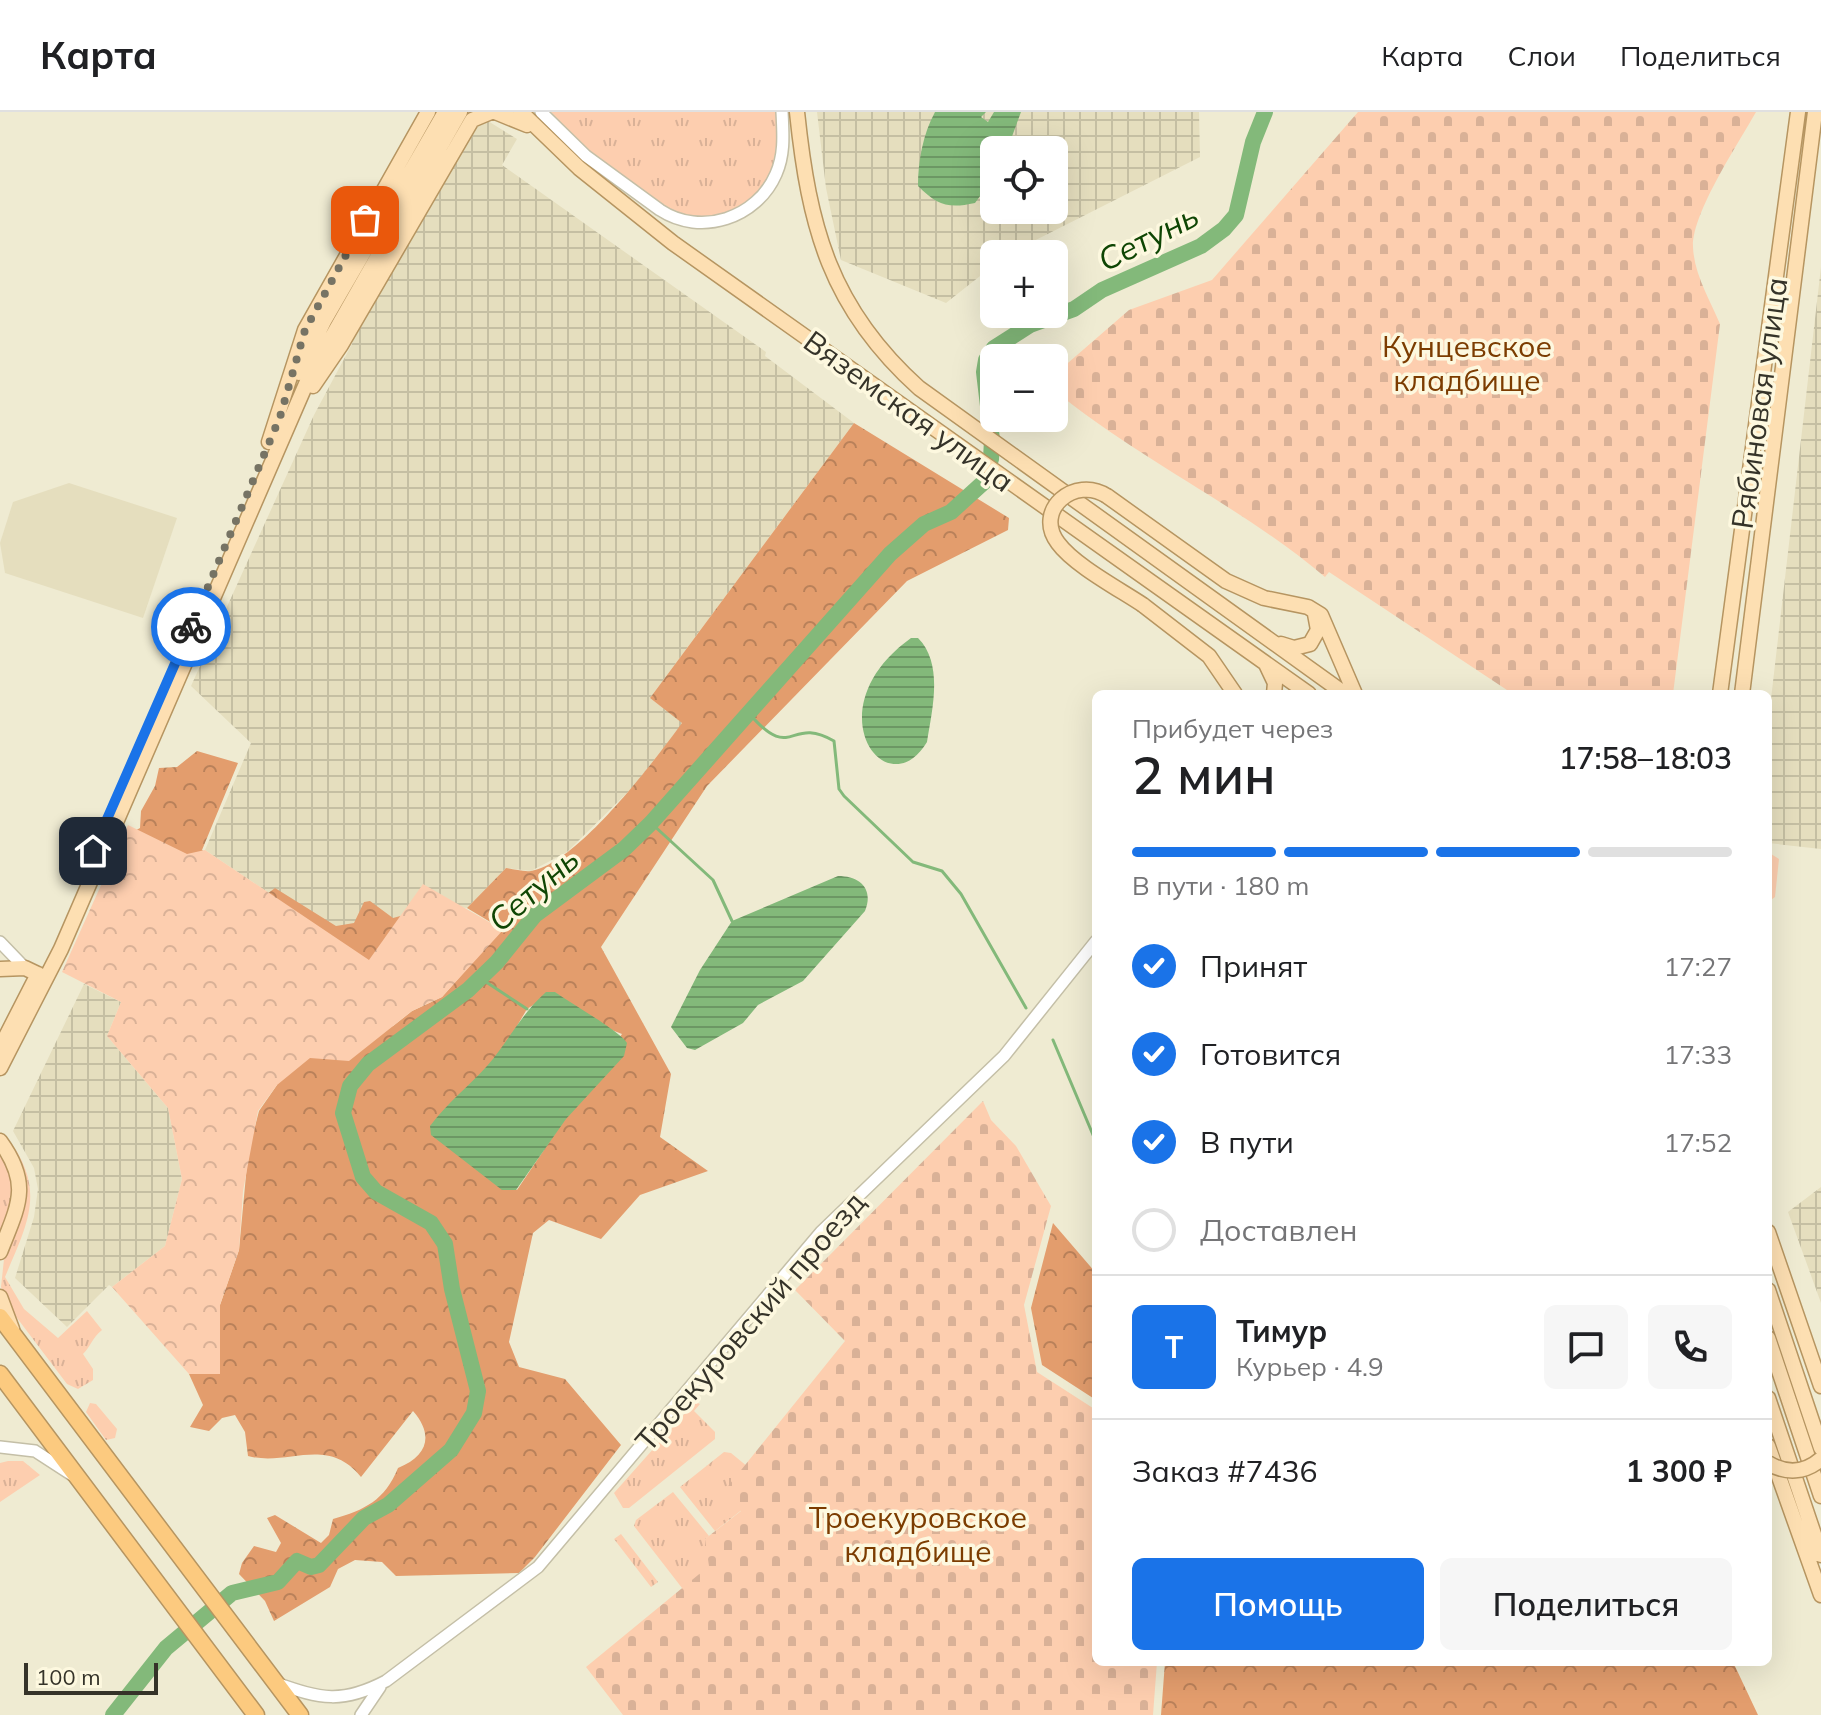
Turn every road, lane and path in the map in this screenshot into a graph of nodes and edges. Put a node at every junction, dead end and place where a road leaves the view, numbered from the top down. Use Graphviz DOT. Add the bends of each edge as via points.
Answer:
graph roads {
  1 [pos="428,112"];
  2 [pos="445,112"];
  3 [pos="493,112"];
  4 [pos="521,112"];
  5 [pos="541,112"];
  6 [pos="782,112"];
  7 [pos="797,112"];
  8 [pos="1798,112"];
  9 [pos="1815,112"];
  10 [pos="469,115"];
  11 [pos="540,133"];
  12 [pos="388,222"];
  13 [pos="280,417"];
  14 [pos="279,443"];
  15 [pos="1314,610"];
  16 [pos="1276,643"];
  17 [pos="1263,661"];
  18 [pos="1232,690"];
  19 [pos="1274,690"];
  20 [pos="1303,690"];
  21 [pos="1340,690"];
  22 [pos="1353,690"];
  23 [pos="1719,690"];
  24 [pos="1743,690"];
  25 [pos="0,942"];
  26 [pos="1092,946"];
  27 [pos="0,969"];
  28 [pos="37,973"];
  29 [pos="0,1048"];
  30 [pos="0,1068"];
  31 [pos="0,1141"];
  32 [pos="6,1229"];
  33 [pos="1772,1244"];
  34 [pos="0,1252"];
  35 [pos="0,1297"];
  36 [pos="1772,1302"];
  37 [pos="0,1317"];
  38 [pos="15,1337"];
  39 [pos="1772,1350"];
  40 [pos="0,1374"];
  41 [pos="1821,1386"];
  42 [pos="1772,1410"];
  43 [pos="0,1447"];
  44 [pos="1821,1448"];
  45 [pos="1772,1457"];
  46 [pos="1821,1459"];
  47 [pos="1772,1465"];
  48 [pos="83,1483"];
  49 [pos="1821,1496"];
  50 [pos="1821,1555"];
  51 [pos="1821,1595"];
  52 [pos="386,1681"];
  53 [pos="275,1683"];
  54 [pos="256,1715"];
  55 [pos="300,1715"];
  56 [pos="361,1715"];
  1 -- 13 [label="main road" via="305,330"];
  2 -- 12 [label="main road"];
  3 -- 10 [label="main road"];
  3 -- 11 [label="main road" via="519,119"];
  4 -- 11 [label="main road, Вяземская улица"];
  5 -- 6 [label="street" via="586,156 660,210 698,223 739,214 761,197 781,160"];
  7 -- 16 [label="main road, Вяземская улица" via="807,191 836,284 888,360 919,388"];
  8 -- 23 [label="main road, Рябиновая улица"];
  9 -- 24 [label="main road, Рябиновая улица"];
  10 -- 12 [label="main road"];
  10 -- 14 [label="main road" via="341,345"];
  11 -- 17 [label="main road, Вяземская улица" via="673,243"];
  12 -- 13 [label="main road" via="324,321"];
  12 -- 14 [label="main road"];
  13 -- 28 [label="main road"];
  14 -- 28 [label="main road"];
  15 -- 16 [label="main road" via="1318,630 1310,644 1294,648"];
  15 -- 18 [label="main road, bridge" via="1264,598 1226,581 1107,496 1085,488 1063,497 1053,511 1053,535 1063,549 1209,656"];
  15 -- 22 [label="main road" via="1327,626"];
  16 -- 21 [label="main road, Вяземская улица"];
  17 -- 19 [label="main road" via="1273,676"];
  17 -- 20 [label="main road, Вяземская улица"];
  25 -- 28 [label="street"];
  26 -- 52 [label="street, Троекуровский проезд" via="1004,1056 821,1232 538,1567"];
  27 -- 28 [label="main road"];
  28 -- 29 [label="main road"];
  28 -- 30 [label="main road"];
  31 -- 32 [label="main road" via="20,1180 20,1198"];
  32 -- 34 [label="main road"];
  33 -- 41 [label="main road"];
  35 -- 38 [label="main road"];
  36 -- 44 [label="main road"];
  37 -- 38 [label="highway"];
  38 -- 53 [label="highway"];
  39 -- 49 [label="main road"];
  40 -- 48 [label="highway"];
  42 -- 50 [label="main road"];
  43 -- 48 [label="street" via="35,1451"];
  45 -- 51 [label="main road"];
  46 -- 47 [label="main road, bridge" via="1798,1471"];
  48 -- 54 [label="highway"];
  52 -- 53 [label="street, Троекуровский проезд" via="341,1698"];
  52 -- 56 [label="street, Троекуровский проезд"];
  53 -- 55 [label="highway"];
}
